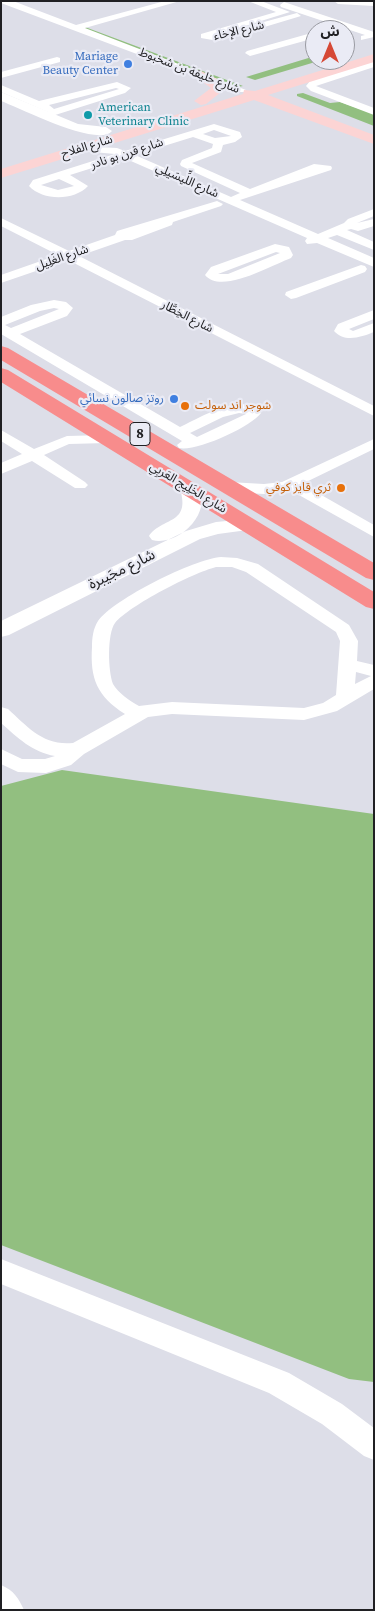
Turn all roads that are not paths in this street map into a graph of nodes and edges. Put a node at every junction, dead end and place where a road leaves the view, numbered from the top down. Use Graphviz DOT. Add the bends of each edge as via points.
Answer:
graph roads {
  1 [pos="4,1"];
  2 [pos="24,1"];
  3 [pos="176,1"];
  4 [pos="252,1"];
  5 [pos="273,1"];
  6 [pos="338,1"];
  7 [pos="374,3"];
  8 [pos="285,12"];
  9 [pos="297,16"];
  10 [pos="309,20"];
  11 [pos="87,25"];
  12 [pos="75,28"];
  13 [pos="305,38"];
  14 [pos="355,38"];
  15 [pos="372,46"];
  16 [pos="250,53"];
  17 [pos="355,54"];
  18 [pos="355,55"];
  19 [pos="57,60"];
  20 [pos="374,64"];
  21 [pos="322,70"];
  22 [pos="326,70"];
  23 [pos="350,70"];
  24 [pos="354,71"];
  25 [pos="199,74"];
  26 [pos="1,75"];
  27 [pos="302,80"];
  28 [pos="1,88"];
  29 [pos="253,91"];
  30 [pos="1,96"];
  31 [pos="201,101"];
  32 [pos="1,104"];
  33 [pos="37,104"];
  34 [pos="294,106"];
  35 [pos="216,107"];
  36 [pos="374,112"];
  37 [pos="51,115"];
  38 [pos="374,131"];
  39 [pos="194,134"];
  40 [pos="66,140"];
  41 [pos="374,140"];
  42 [pos="218,142"];
  43 [pos="116,144"];
  44 [pos="1,163"];
  45 [pos="1,174"];
  46 [pos="61,175"];
  47 [pos="283,181"];
  48 [pos="248,193"];
  49 [pos="229,200"];
  50 [pos="217,204"];
  51 [pos="374,212"];
  52 [pos="1,221"];
  53 [pos="374,222"];
  54 [pos="350,225"];
  55 [pos="338,231"];
  56 [pos="318,239"];
  57 [pos="374,246"];
  58 [pos="293,248"];
  59 [pos="69,256"];
  60 [pos="374,263"];
  61 [pos="362,269"];
  62 [pos="1,280"];
  63 [pos="291,295"];
  64 [pos="374,314"];
  65 [pos="374,327"];
  66 [pos="4,328"];
  67 [pos="1,352"];
  68 [pos="1,374"];
  69 [pos="374,412"];
  70 [pos="74,418"];
  71 [pos="180,433"];
  72 [pos="1,434"];
  73 [pos="107,439"];
  74 [pos="67,440"];
  75 [pos="196,443"];
  76 [pos="374,443"];
  77 [pos="161,447"];
  78 [pos="34,455"];
  79 [pos="194,467"];
  80 [pos="1,469"];
  81 [pos="80,485"];
  82 [pos="288,485"];
  83 [pos="229,487"];
  84 [pos="190,489"];
  85 [pos="279,517"];
  86 [pos="248,525"];
  87 [pos="374,532"];
  88 [pos="374,573"];
  89 [pos="374,602"];
  90 [pos="1,613"];
  91 [pos="1,630"];
  92 [pos="348,665"];
  93 [pos="374,671"];
  94 [pos="374,681"];
  95 [pos="345,699"];
  96 [pos="1,713"];
  97 [pos="137,713"];
  98 [pos="41,746"];
  99 [pos="77,749"];
  100 [pos="1,755"];
  101 [pos="18,765"];
  102 [pos="1,1271"];
  103 [pos="374,1446"];
  104 [pos="1,1602"];
  105 [pos="8,1610"];
  1 -- 12 [label="street, شارع خليفة بن شخبوط"];
  2 -- 11 [label="street, شارع خليفة بن شخبوط"];
  3 -- 11 [label="street"];
  4 -- 8 [label="street, شارع الإخاء"];
  5 -- 15 [label="street" via="371,34"];
  6 -- 7 [label="street"];
  8 -- 9 [label="street, شارع الإخاء"];
  8 -- 9 [label="street, شارع الإخاء" via="204,36 218,38"];
  9 -- 10 [label="street, شارع الإخاء"];
  11 -- 12 [label="street"];
  11 -- 29 [label="street, شارع خليفة بن شخبوط"];
  12 -- 25 [label="street, شارع خليفة بن شخبوط" via="126,50"];
  13 -- 16 [label="street, شارع الإخاء"];
  14 -- 15 [label="street, شارع الإخاء"];
  15 -- 17 [label="main road"];
  15 -- 18 [label="main road, شارع الفلاح"];
  19 -- 26 [label="street"];
  20 -- 24 [label="street"];
  21 -- 29 [label="main road, شارع الفلاح"];
  22 -- 27 [label="main road, شارع الفلاح"];
  23 -- 24 [label="street"];
  24 -- 36 [label="street" via="311,86"];
  25 -- 29 [label="street, شارع خليفة بن شخبوط"];
  25 -- 31 [label="main road" via="218,89"];
  27 -- 29 [label="main road, شارع الفلاح"];
  27 -- 34 [label="main road" via="292,93"];
  28 -- 33 [label="street"];
  29 -- 31 [label="main road, شارع الفلاح"];
  29 -- 34 [label="main road, شارع خليفة بن شخبوط"];
  29 -- 35 [label="main road, شارع الفلاح"];
  30 -- 37 [label="street"];
  31 -- 43 [label="main road, شارع الفلاح"];
  32 -- 40 [label="street" via="63,132"];
  33 -- 37 [label="street" via="50,110"];
  33 -- 37 [label="street" via="108,86 126,88"];
  34 -- 35 [label="main road"];
  34 -- 38 [label="main road, شارع خليفة بن شخبوط"];
  34 -- 41 [label="main road, شارع خليفة بن شخبوط"];
  35 -- 43 [label="main road, شارع الفلاح"];
  37 -- 43 [label="street"];
  39 -- 42 [label="street"];
  39 -- 42 [label="street, شارع قرن بو نادر" via="214,127 237,136"];
  39 -- 43 [label="street, شارع قرن بو نادر"];
  40 -- 43 [label="main road, شارع الفلاح"];
  40 -- 44 [label="main road, شارع الفلاح"];
  42 -- 48 [label="street, شارع قرن بو نادر" via="217,150 185,164"];
  43 -- 45 [label="main road, شارع الفلاح" via="82,148"];
  43 -- 46 [label="street, شارع قرن بو نادر"];
  43 -- 49 [label="street, شارع اللِّيسَيلِي"];
  47 -- 48 [label="street, شارع اللِّيسَيلِي"];
  48 -- 49 [label="street, شارع اللِّيسَيلِي"];
  49 -- 56 [label="street, شارع اللِّيسَيلِي"];
  50 -- 59 [label="street, شارع الغَلِيل" via="121,234 122,237"];
  51 -- 54 [label="street" via="349,222"];
  52 -- 59 [label="street, شارع الخِطَّار"];
  53 -- 54 [label="street"];
  54 -- 55 [label="street"];
  55 -- 56 [label="street"];
  55 -- 57 [label="street"];
  56 -- 58 [label="street"];
  56 -- 60 [label="street, شارع اللِّيسَيلِي"];
  58 -- 58 [label="street" via="269,250 215,270 211,275 230,278 285,256"];
  59 -- 62 [label="street, شارع الغَلِيل"];
  59 -- 69 [label="street, شارع الخِطَّار"];
  61 -- 63 [label="street"];
  64 -- 65 [label="street" via="343,327 341,331 353,335"];
  66 -- 71 [label="street"];
  67 -- 77 [label="highway, شارع الخَلِيج العَربِي / 8"];
  68 -- 70 [label="highway, شارع الخَلِيج العَربِي / 8"];
  70 -- 73 [label="highway, شارع الخَلِيج العَربِي / 8"];
  70 -- 74 [label="street"];
  71 -- 75 [label="street"];
  71 -- 75 [label="street, شارع الخَلِيج العَربِي" via="238,407 249,408 254,413 250,418"];
  72 -- 78 [label="street"];
  73 -- 74 [label="street"];
  73 -- 84 [label="highway, شارع الخَلِيج العَربِي / 8"];
  74 -- 78 [label="street"];
  75 -- 77 [label="street, شارع الخَلِيج العَربِي"];
  75 -- 79 [label="street, شارع الخَلِيج العَربِي"];
  76 -- 82 [label="street"];
  77 -- 79 [label="highway, شارع الخَلِيج العَربِي / 8"];
  78 -- 80 [label="street"];
  78 -- 81 [label="street"];
  79 -- 83 [label="highway, شارع الخَلِيج العَربِي / 8"];
  82 -- 83 [label="street" via="264,489"];
  82 -- 85 [label="street" via="278,498"];
  82 -- 87 [label="street"];
  83 -- 85 [label="highway, شارع الخَلِيج العَربِي / 8"];
  84 -- 86 [label="highway, شارع الخَلِيج العَربِي / 8"];
  84 -- 90 [label="street, شارع مجَيبرة" via="194,499 192,509 173,530"];
  85 -- 88 [label="highway, شارع الخَلِيج العَربِي / 8"];
  86 -- 89 [label="highway, شارع الخَلِيج العَربِي / 8"];
  86 -- 91 [label="street, شارع مجَيبرة" via="216,528 193,535"];
  92 -- 93 [label="street"];
  92 -- 95 [label="street"];
  92 -- 97 [label="street" via="349,640 343,628 247,566 227,562 205,565 121,608 103,629 103,681 120,702"];
  94 -- 95 [label="street"];
  95 -- 97 [label="street" via="304,714 162,707"];
  96 -- 98 [label="street"];
  97 -- 99 [label="street"];
  98 -- 99 [label="street" via="57,751"];
  98 -- 101 [label="street" via="35,759"];
  99 -- 101 [label="street" via="56,764"];
  100 -- 101 [label="street"];
  102 -- 103 [label="street" via="279,1383 332,1414"];
  104 -- 105 [label="street"];
}
